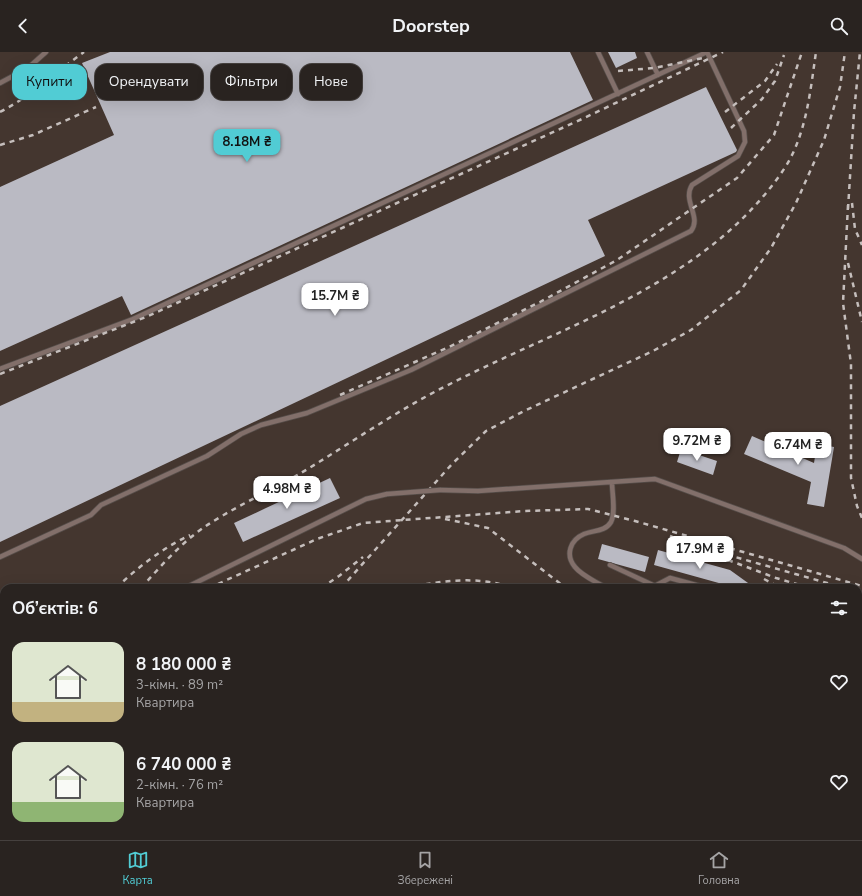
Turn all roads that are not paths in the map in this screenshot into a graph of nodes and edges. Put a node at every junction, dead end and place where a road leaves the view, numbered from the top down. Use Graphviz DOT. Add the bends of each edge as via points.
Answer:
graph roads {
  1 [pos="46,52"];
  2 [pos="598,52"];
  3 [pos="647,52"];
  4 [pos="658,75"];
  5 [pos="0,83"];
  6 [pos="618,94"];
  7 [pos="0,369"];
  8 [pos="612,482"];
  9 [pos="0,557"];
  10 [pos="862,559"];
  11 [pos="610,565"];
  12 [pos="193,584"];
  13 [pos="600,584"];
  14 [pos="647,584"];
  15 [pos="659,584"];
  16 [pos="692,584"];
  1 -- 5 [label="lane" via="28,68"];
  2 -- 6 [label="lane"];
  3 -- 4 [label="lane"];
  4 -- 6 [label="lane"];
  4 -- 9 [label="lane" via="707,52 744,131 745,142 738,156 692,185 688,191 695,220 695,226 691,231 411,370 307,413 261,425 241,434 207,456 100,505 91,514"];
  6 -- 7 [label="lane" via="133,318"];
  8 -- 10 [label="lane" via="655,479 844,548"];
  8 -- 12 [label="lane, bridge" via="478,491 440,490 387,494 366,499"];
  8 -- 13 [label="lane" via="611,522 606,528 576,539 570,548 570,558 575,568"];
  11 -- 14 [label="lane"];
  15 -- 16 [label="lane" via="670,578"];
}
